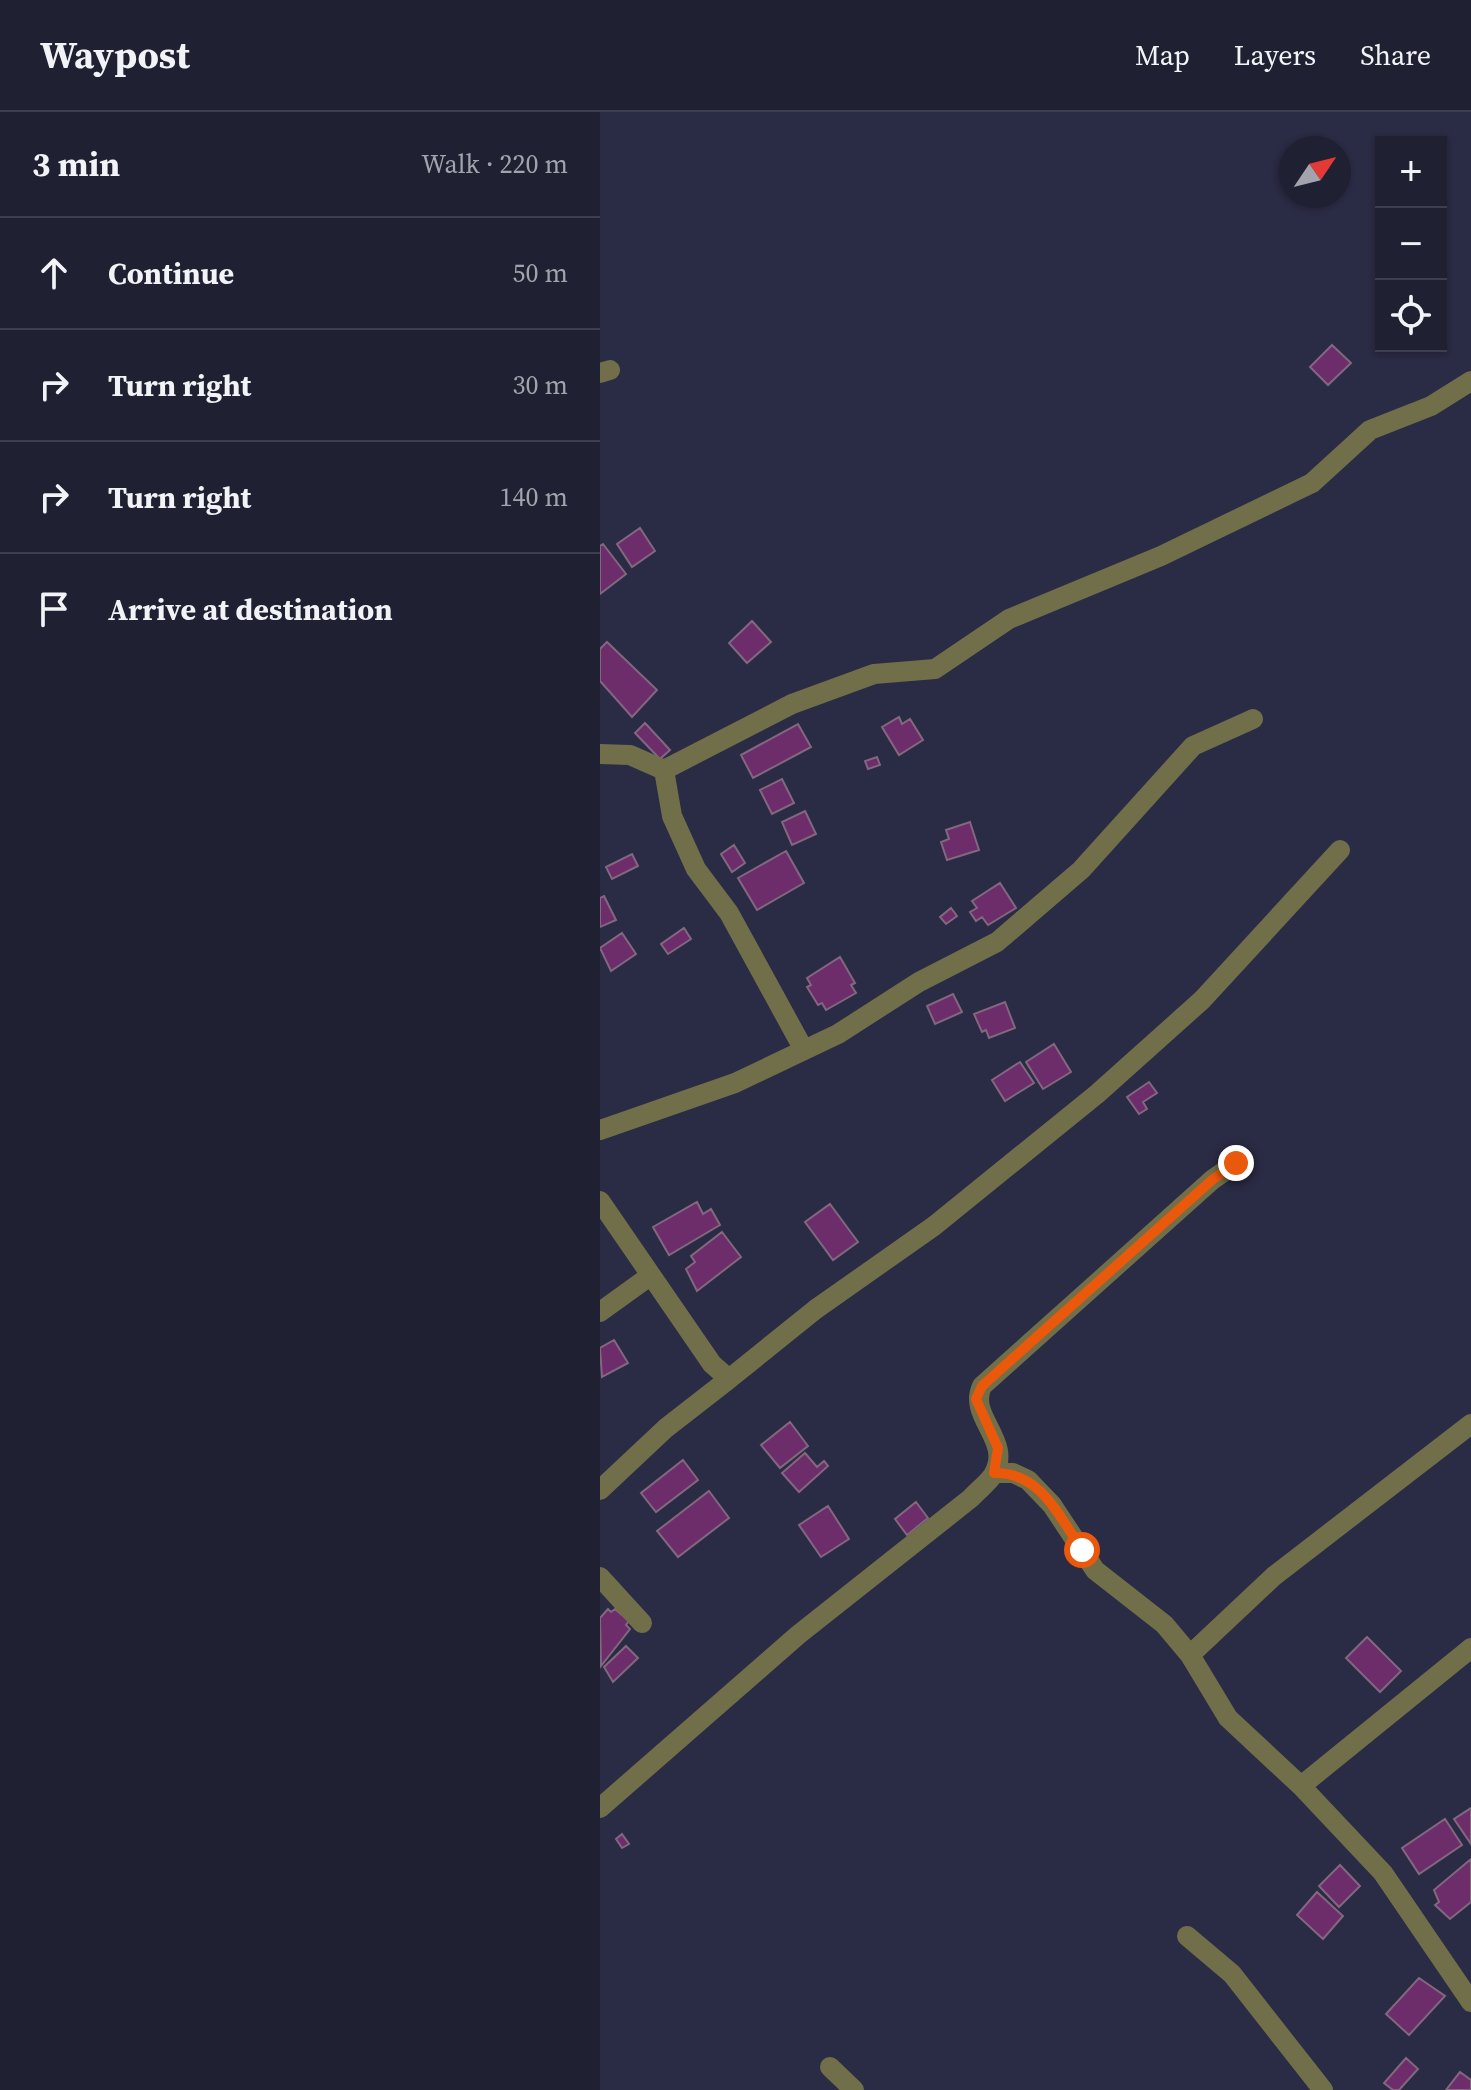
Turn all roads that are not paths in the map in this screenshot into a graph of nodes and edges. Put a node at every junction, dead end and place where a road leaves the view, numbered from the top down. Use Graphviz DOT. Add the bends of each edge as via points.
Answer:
graph roads {
  1 [pos="1471,381"];
  2 [pos="1253,719"];
  3 [pos="600,754"];
  4 [pos="664,770"];
  5 [pos="1340,850"];
  6 [pos="804,1050"];
  7 [pos="600,1129"];
  8 [pos="1236,1163"];
  9 [pos="600,1201"];
  10 [pos="650,1276"];
  11 [pos="600,1312"];
  12 [pos="729,1379"];
  13 [pos="1471,1424"];
  14 [pos="994,1473"];
  15 [pos="600,1490"];
  16 [pos="600,1577"];
  17 [pos="642,1623"];
  18 [pos="1471,1648"];
  19 [pos="1190,1655"];
  20 [pos="1301,1786"];
  21 [pos="600,1808"];
  22 [pos="1187,1936"];
  23 [pos="1471,2002"];
  24 [pos="830,2067"];
  25 [pos="854,2090"];
  26 [pos="1323,2090"];
  1 -- 4 [label="street" via="1431,406 1370,430 1312,483 1161,556 1009,619 935,669 874,674 805,699"];
  2 -- 6 [label="street" via="1193,746 1081,870 997,942"];
  3 -- 4 [label="street" via="630,755"];
  4 -- 6 [label="street" via="672,816 696,869 729,913"];
  5 -- 12 [label="street" via="1202,1000 1097,1094 934,1226 804,1318"];
  6 -- 7 [label="street" via="735,1083"];
  8 -- 14 [label="street" via="982,1386 976,1399 998,1448"];
  9 -- 10 [label="street"];
  10 -- 11 [label="street"];
  10 -- 12 [label="street" via="712,1364"];
  12 -- 15 [label="street"];
  13 -- 19 [label="street" via="1274,1576"];
  14 -- 19 [label="street" via="1028,1480 1052,1505 1095,1570 1164,1624"];
  14 -- 21 [label="street" via="971,1498 798,1635"];
  16 -- 17 [label="street"];
  18 -- 20 [label="street"];
  19 -- 20 [label="street" via="1228,1718"];
  20 -- 23 [label="street" via="1383,1873"];
  22 -- 26 [label="street" via="1232,1974"];
  24 -- 25 [label="street"];
}
